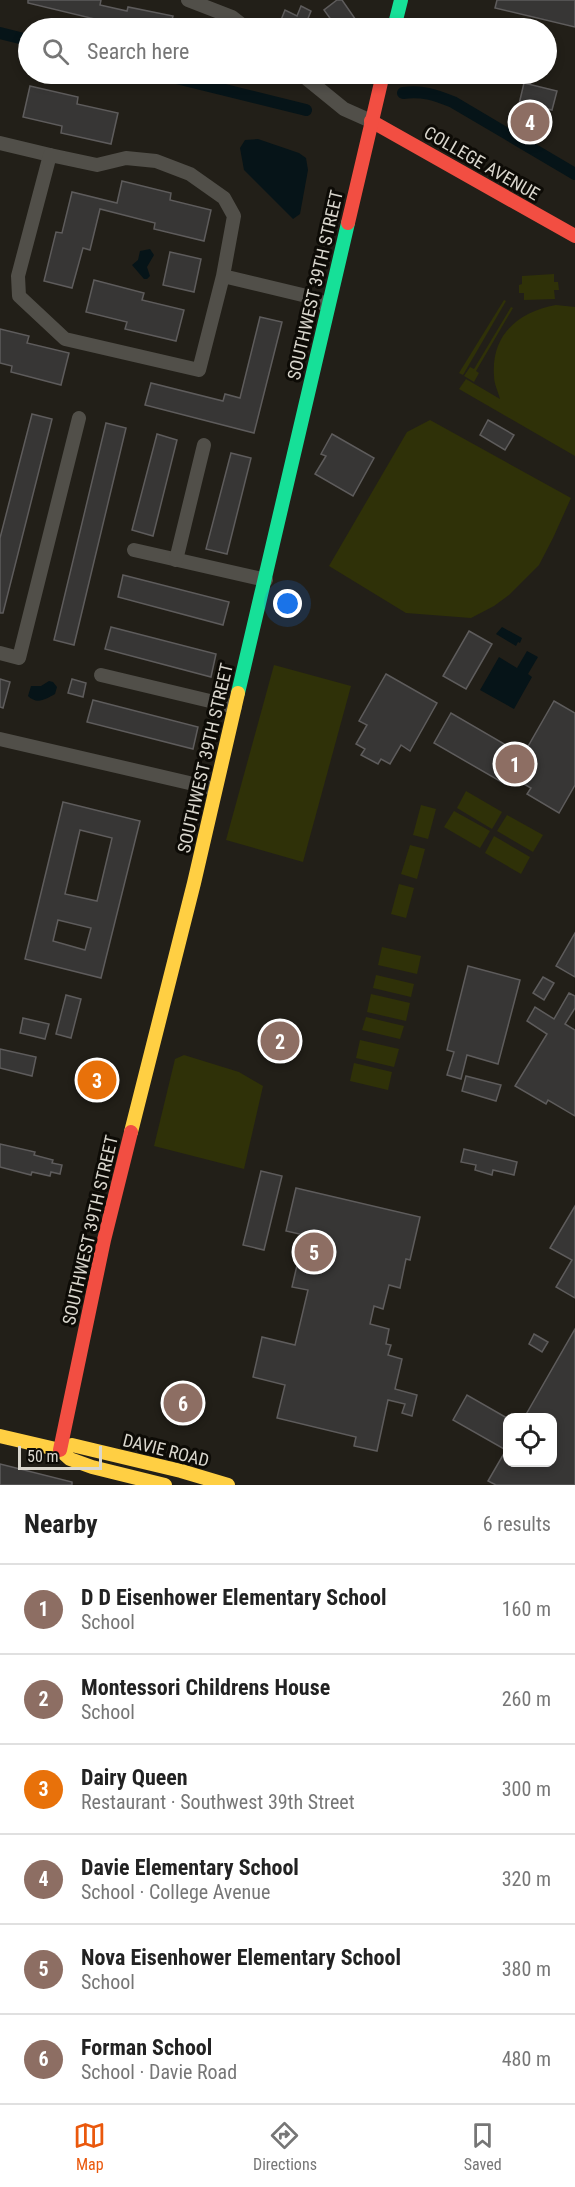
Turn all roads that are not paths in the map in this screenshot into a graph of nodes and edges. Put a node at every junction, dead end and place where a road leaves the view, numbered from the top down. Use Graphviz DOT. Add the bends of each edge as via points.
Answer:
graph roads {
  1 [pos="188,0"];
  2 [pos="401,0"];
  3 [pos="233,18"];
  4 [pos="396,18"];
  5 [pos="313,84"];
  6 [pos="380,84"];
  7 [pos="371,121"];
  8 [pos="0,143"];
  9 [pos="50,155"];
  10 [pos="575,236"];
  11 [pos="223,276"];
  12 [pos="328,307"];
  13 [pos="79,418"];
  14 [pos="204,445"];
  15 [pos="134,550"];
  16 [pos="176,560"];
  17 [pos="266,580"];
  18 [pos="0,653"];
  19 [pos="101,675"];
  20 [pos="236,707"];
  21 [pos="0,739"];
  22 [pos="215,789"];
  23 [pos="0,1436"];
  24 [pos="60,1450"];
  25 [pos="221,1484"];
  26 [pos="165,1485"];
  1 -- 3 [label="street"];
  2 -- 4 [label="street"];
  5 -- 7 [label="street" via="344,109"];
  6 -- 7 [label="street, SOUTHWEST 39TH STREET"];
  7 -- 10 [label="street, COLLEGE AVENUE"];
  7 -- 12 [label="street, SOUTHWEST 39TH STREET"];
  8 -- 9 [label="street"];
  9 -- 11 [label="street" via="97,165 126,158 156,161 190,174 224,198 234,216"];
  9 -- 11 [label="street" via="18,276 19,296 65,339 199,370"];
  11 -- 12 [label="street" via="315,298"];
  12 -- 17 [label="street, SOUTHWEST 39TH STREET"];
  13 -- 18 [label="street" via="19,658"];
  14 -- 16 [label="street"];
  15 -- 16 [label="street"];
  16 -- 17 [label="street"];
  17 -- 20 [label="street, SOUTHWEST 39TH STREET"];
  19 -- 20 [label="street"];
  20 -- 22 [label="street, SOUTHWEST 39TH STREET"];
  21 -- 22 [label="street"];
  22 -- 24 [label="street, SOUTHWEST 39TH STREET" via="104,1240"];
  23 -- 24 [label="street, DAVIE ROAD"];
  24 -- 25 [label="street, DAVIE ROAD" via="72,1445"];
  24 -- 26 [label="street, DAVIE ROAD" via="70,1459 92,1467"];
}
